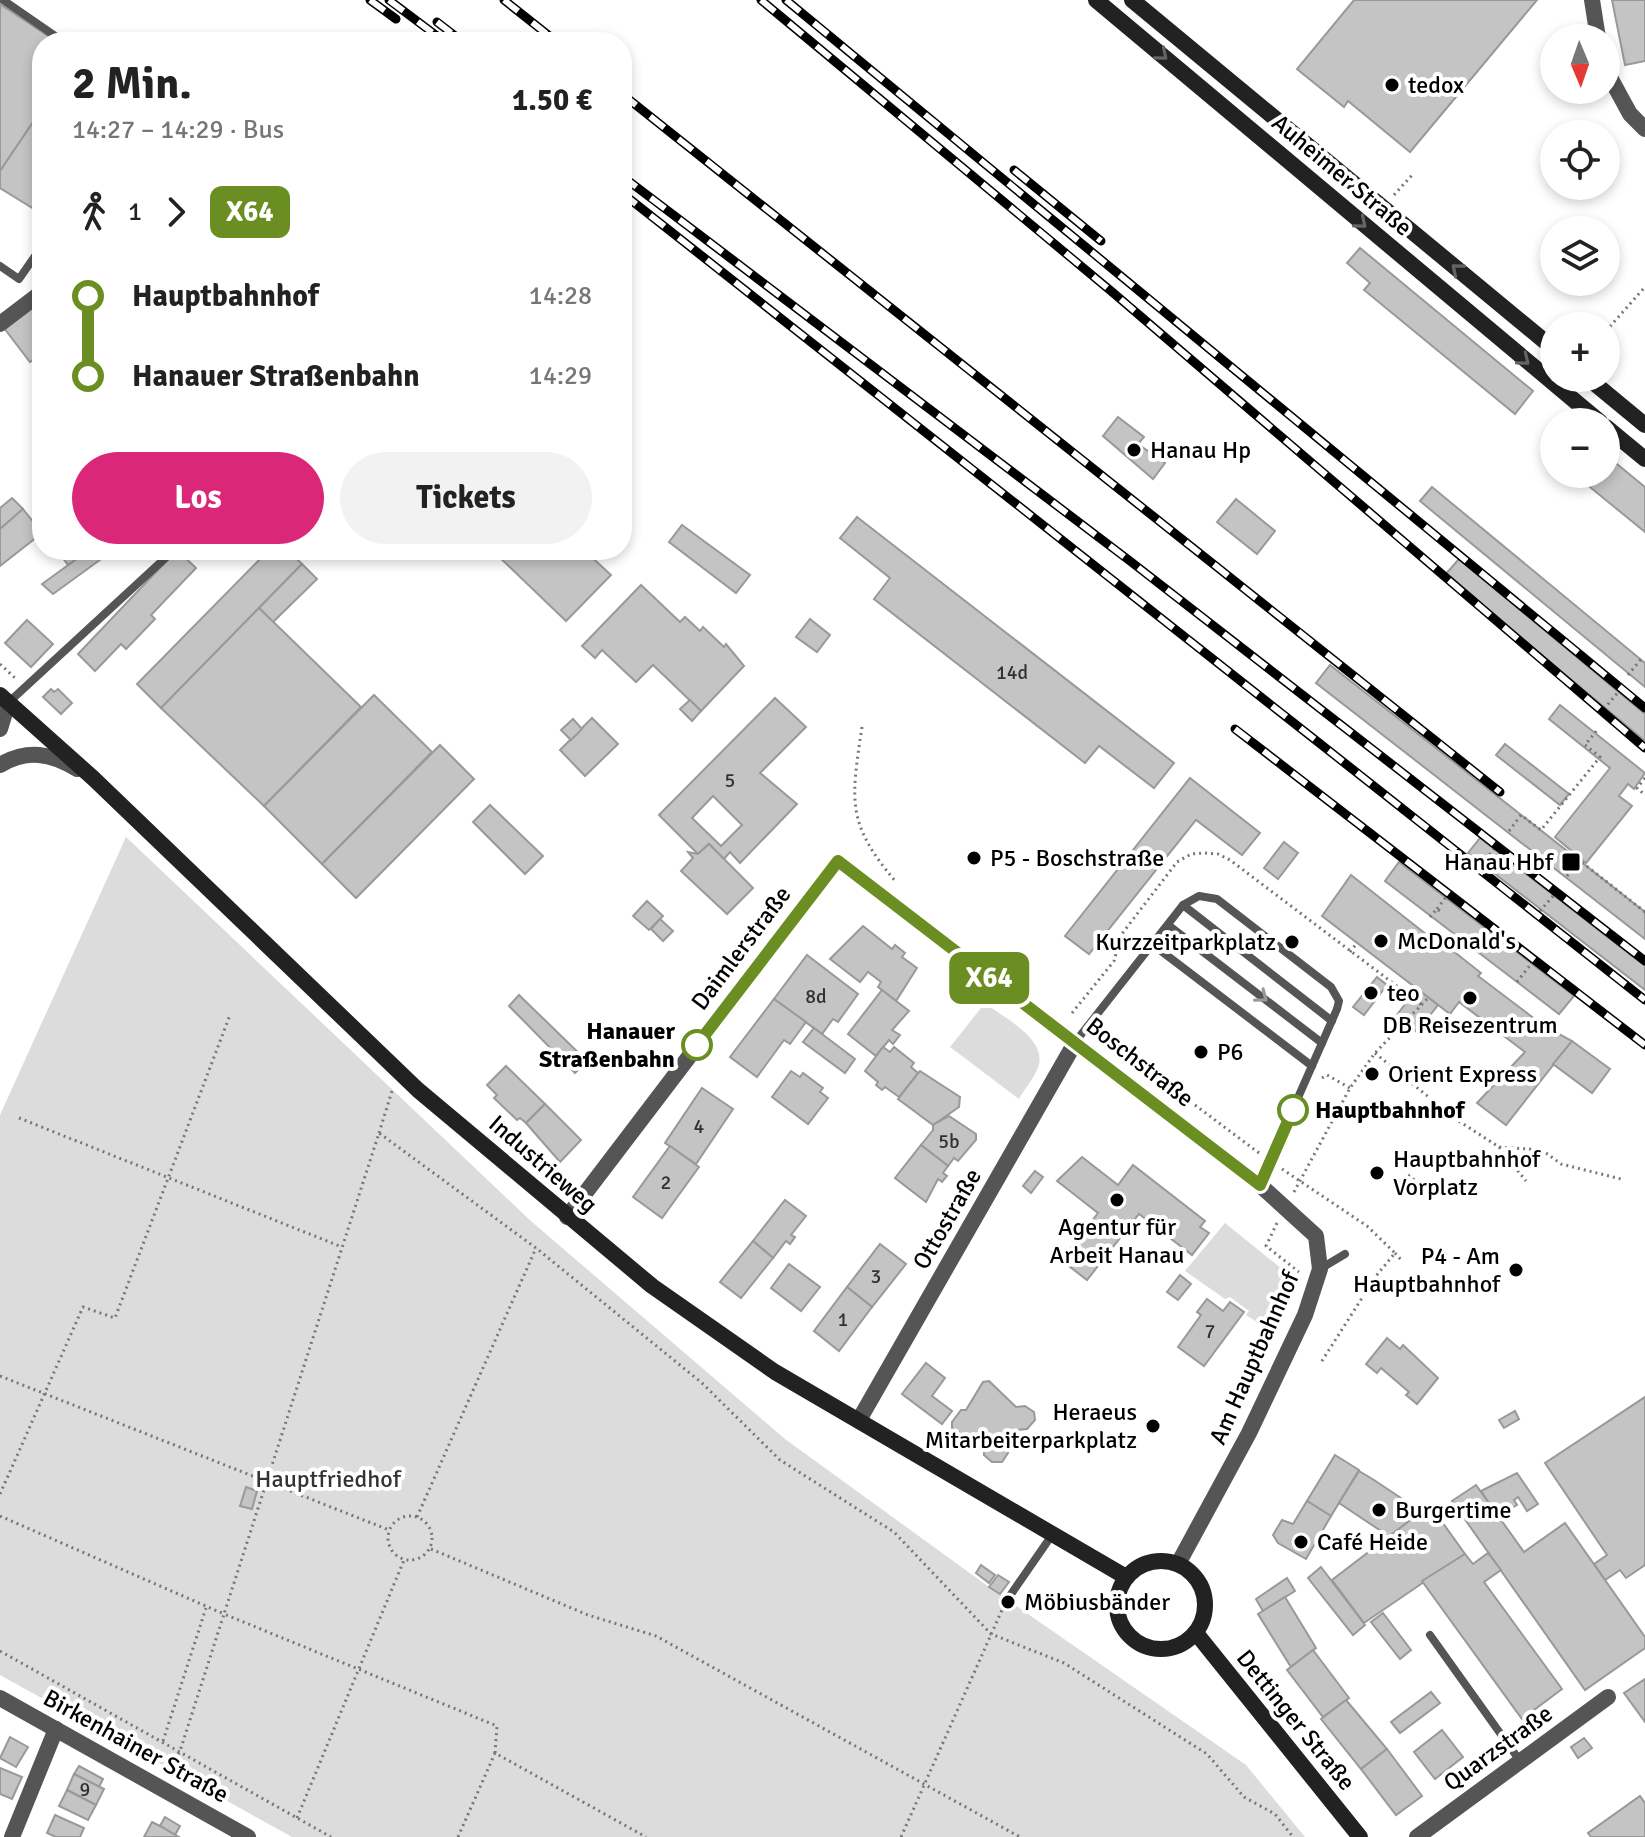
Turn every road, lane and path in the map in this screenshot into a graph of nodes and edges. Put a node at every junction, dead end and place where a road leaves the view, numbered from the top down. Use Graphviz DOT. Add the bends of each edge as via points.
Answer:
graph roads {
  1 [pos="3,0"];
  2 [pos="1132,0"];
  3 [pos="1148,0"];
  4 [pos="1592,0"];
  5 [pos="1100,2"];
  6 [pos="1156,21"];
  7 [pos="1596,24"];
  8 [pos="49,32"];
  9 [pos="1620,96"];
  10 [pos="1645,129"];
  11 [pos="1413,174"];
  12 [pos="1384,208"];
  13 [pos="32,260"];
  14 [pos="0,266"];
  15 [pos="1645,287"];
  16 [pos="32,300"];
  17 [pos="1620,315"];
  18 [pos="0,324"];
  19 [pos="1540,337"];
  20 [pos="1540,365"];
  21 [pos="1571,392"];
  22 [pos="1605,392"];
  23 [pos="1586,408"];
  24 [pos="1645,425"];
  25 [pos="1620,438"];
  26 [pos="1645,459"];
  27 [pos="163,560"];
  28 [pos="1642,658"];
  29 [pos="0,664"];
  30 [pos="1628,675"];
  31 [pos="24,687"];
  32 [pos="1619,691"];
  33 [pos="3,701"];
  34 [pos="1604,709"];
  35 [pos="862,727"];
  36 [pos="0,729"];
  37 [pos="1598,729"];
  38 [pos="1590,738"];
  39 [pos="1595,742"];
  40 [pos="0,765"];
  41 [pos="1638,777"];
  42 [pos="93,778"];
  43 [pos="1644,780"];
  44 [pos="1645,795"];
  45 [pos="1515,824"];
  46 [pos="1520,828"];
  47 [pos="1509,831"];
  48 [pos="1494,849"];
  49 [pos="1489,856"];
  50 [pos="1494,860"];
  51 [pos="838,861"];
  52 [pos="1482,864"];
  53 [pos="1567,865"];
  54 [pos="1572,869"];
  55 [pos="1567,876"];
  56 [pos="899,886"];
  57 [pos="1553,896"];
  58 [pos="1446,897"];
  59 [pos="1542,899"];
  60 [pos="1547,902"];
  61 [pos="1183,905"];
  62 [pos="1540,911"];
  63 [pos="1645,912"];
  64 [pos="1430,917"];
  65 [pos="1168,925"];
  66 [pos="1486,929"];
  67 [pos="1481,935"];
  68 [pos="1488,941"];
  69 [pos="1357,943"];
  70 [pos="1152,944"];
  71 [pos="1470,948"];
  72 [pos="1350,952"];
  73 [pos="1114,961"];
  74 [pos="1531,964"];
  75 [pos="1518,970"];
  76 [pos="1524,974"];
  77 [pos="1517,982"];
  78 [pos="1428,998"];
  79 [pos="230,1015"];
  80 [pos="1332,1021"];
  81 [pos="1088,1025"];
  82 [pos="1076,1041"];
  83 [pos="1322,1043"];
  84 [pos="1375,1053"];
  85 [pos="1312,1066"];
  86 [pos="398,1071"];
  87 [pos="1319,1081"];
  88 [pos="1350,1088"];
  89 [pos="19,1118"];
  90 [pos="379,1133"];
  91 [pos="1499,1147"];
  92 [pos="1270,1161"];
  93 [pos="1408,1175"];
  94 [pos="170,1178"];
  95 [pos="1621,1179"];
  96 [pos="1299,1181"];
  97 [pos="1526,1181"];
  98 [pos="1260,1185"];
  99 [pos="1432,1193"];
  100 [pos="1286,1207"];
  101 [pos="567,1217"];
  102 [pos="1392,1238"];
  103 [pos="1386,1245"];
  104 [pos="342,1247"];
  105 [pos="536,1248"];
  106 [pos="1395,1253"];
  107 [pos="1345,1254"];
  108 [pos="1403,1262"];
  109 [pos="1312,1272"];
  110 [pos="1320,1364"];
  111 [pos="0,1376"];
  112 [pos="44,1394"];
  113 [pos="859,1420"];
  114 [pos="267,1480"];
  115 [pos="0,1494"];
  116 [pos="0,1516"];
  117 [pos="417,1517"];
  118 [pos="389,1530"];
  119 [pos="1053,1534"];
  120 [pos="431,1549"];
  121 [pos="404,1560"];
  122 [pos="1178,1564"];
  123 [pos="1126,1577"];
  124 [pos="1007,1600"];
  125 [pos="206,1606"];
  126 [pos="224,1614"];
  127 [pos="1196,1633"];
  128 [pos="991,1634"];
  129 [pos="1430,1635"];
  130 [pos="0,1651"];
  131 [pos="359,1668"];
  132 [pos="1608,1697"];
  133 [pos="0,1698"];
  134 [pos="56,1729"];
  135 [pos="163,1741"];
  136 [pos="180,1751"];
  137 [pos="495,1753"];
  138 [pos="1520,1762"];
  139 [pos="925,1783"];
  140 [pos="159,1786"];
  141 [pos="297,1818"];
  142 [pos="12,1837"];
  143 [pos="248,1837"];
  144 [pos="331,1837"];
  145 [pos="458,1837"];
  146 [pos="646,1837"];
  147 [pos="901,1837"];
  148 [pos="1020,1837"];
  149 [pos="1293,1837"];
  150 [pos="1360,1837"];
  151 [pos="1417,1837"];
  1 -- 8 [label="lane"];
  2 -- 6 [label="street, Auheimer Straße"];
  3 -- 6 [label="street"];
  4 -- 7 [label="street"];
  5 -- 20 [label="street, Auheimer Straße, one-way"];
  6 -- 12 [label="street, Auheimer Straße"];
  9 -- 10 [label="street"];
  11 -- 12 [label="path"];
  19 -- 12 [label="street, Auheimer Straße, one-way"];
  13 -- 14 [label="lane" via="19,279"];
  15 -- 17 [label="path"];
  16 -- 18 [label="street"];
  21 -- 23 [label="street, Auheimer Straße"];
  22 -- 24 [label="street"];
  25 -- 26 [label="street"];
  27 -- 31 [label="lane"];
  28 -- 30 [label="path"];
  29 -- 31 [label="path"];
  31 -- 33 [label="lane"];
  32 -- 34 [label="path"];
  33 -- 36 [label="street"];
  33 -- 42 [label="street, Industrieweg"];
  35 -- 56 [label="path" via="854,808 872,854"];
  37 -- 38 [label="path"];
  38 -- 39 [label="path"];
  38 -- 45 [label="path" via="1585,745 1600,757 1541,830 1521,815"];
  40 -- 42 [label="street" via="34,753"];
  41 -- 43 [label="path"];
  42 -- 86 [label="street, Industrieweg"];
  43 -- 44 [label="path" via="1637,788"];
  45 -- 46 [label="path"];
  45 -- 47 [label="path"];
  48 -- 49 [label="path"];
  49 -- 50 [label="path"];
  49 -- 52 [label="path"];
  51 -- 82 [label="street, Boschstraße"];
  51 -- 101 [label="street, Daimlerstraße"];
  53 -- 54 [label="path"];
  54 -- 55 [label="path"];
  54 -- 63 [label="path" via="1579,860"];
  57 -- 60 [label="path"];
  58 -- 64 [label="path"];
  59 -- 60 [label="path"];
  60 -- 62 [label="path"];
  61 -- 65 [label="lane"];
  61 -- 80 [label="lane"];
  61 -- 80 [label="lane" via="1199,896 1217,899 1331,987 1339,1001"];
  65 -- 70 [label="lane"];
  65 -- 83 [label="lane, one-way"];
  66 -- 67 [label="path"];
  67 -- 68 [label="path"];
  67 -- 71 [label="path"];
  69 -- 72 [label="path"];
  70 -- 81 [label="lane"];
  70 -- 85 [label="lane"];
  73 -- 81 [label="path" via="1072,1013"];
  74 -- 76 [label="path"];
  75 -- 76 [label="path"];
  76 -- 77 [label="path"];
  78 -- 84 [label="path"];
  79 -- 94 [label="path"];
  80 -- 83 [label="lane"];
  81 -- 82 [label="lane"];
  81 -- 92 [label="path"];
  82 -- 98 [label="street, Boschstraße"];
  82 -- 113 [label="street, Ottostraße"];
  83 -- 85 [label="lane"];
  84 -- 88 [label="path"];
  84 -- 91 [label="path" via="1454,1118"];
  85 -- 92 [label="lane"];
  86 -- 90 [label="path"];
  86 -- 101 [label="street, Industrieweg"];
  87 -- 88 [label="path" via="1327,1075"];
  88 -- 96 [label="path"];
  89 -- 94 [label="path"];
  90 -- 104 [label="path"];
  90 -- 105 [label="path"];
  91 -- 95 [label="path" via="1542,1150 1561,1164"];
  91 -- 97 [label="path"];
  92 -- 96 [label="path"];
  92 -- 98 [label="lane"];
  93 -- 99 [label="path"];
  94 -- 104 [label="path"];
  94 -- 112 [label="path" via="115,1318 83,1307"];
  96 -- 100 [label="path"];
  96 -- 103 [label="path" via="1367,1226"];
  98 -- 100 [label="street, Am Hauptbahnhof"];
  100 -- 109 [label="street, Am Hauptbahnhof" via="1316,1236"];
  100 -- 109 [label="path" via="1266,1246"];
  101 -- 113 [label="street, Industrieweg" via="722,1337"];
  102 -- 103 [label="path"];
  103 -- 106 [label="path"];
  104 -- 114 [label="path"];
  105 -- 117 [label="path"];
  105 -- 128 [label="path" via="702,1383 780,1460 894,1532"];
  106 -- 108 [label="path"];
  106 -- 110 [label="path"];
  107 -- 109 [label="lane"];
  109 -- 122 [label="street, Am Hauptbahnhof" via="1305,1315"];
  111 -- 112 [label="path"];
  112 -- 114 [label="path"];
  112 -- 115 [label="path"];
  113 -- 119 [label="street, Industrieweg"];
  114 -- 118 [label="path"];
  114 -- 126 [label="path"];
  116 -- 125 [label="path"];
  117 -- 118 [label="path" via="396,1520"];
  117 -- 120 [label="path" via="434,1534"];
  118 -- 121 [label="path" via="393,1553"];
  119 -- 123 [label="street, Industrieweg"];
  119 -- 124 [label="lane"];
  120 -- 121 [label="path" via="416,1560"];
  120 -- 139 [label="path" via="588,1615 656,1636"];
  121 -- 131 [label="path"];
  122 -- 123 [label="street" via="1159,1560"];
  122 -- 127 [label="street" via="1198,1580 1205,1594"];
  123 -- 127 [label="street" via="1117,1606 1130,1637 1158,1649 1176,1646"];
  124 -- 128 [label="path"];
  125 -- 126 [label="path"];
  125 -- 135 [label="path"];
  126 -- 131 [label="path"];
  126 -- 136 [label="path"];
  127 -- 150 [label="street, Dettinger Straße"];
  128 -- 139 [label="path"];
  128 -- 149 [label="path" via="1064,1663 1207,1754 1244,1797 1275,1814"];
  129 -- 138 [label="lane"];
  130 -- 135 [label="path"];
  131 -- 137 [label="path" via="497,1726"];
  131 -- 141 [label="path"];
  132 -- 138 [label="street, Quarzstraße"];
  133 -- 134 [label="street, Birkenhainer Straße"];
  134 -- 140 [label="street, Birkenhainer Straße"];
  134 -- 142 [label="street"];
  135 -- 136 [label="path"];
  136 -- 140 [label="path"];
  136 -- 141 [label="path"];
  137 -- 145 [label="path"];
  137 -- 146 [label="path"];
  138 -- 151 [label="street, Quarzstraße"];
  139 -- 147 [label="path"];
  139 -- 148 [label="path"];
  140 -- 143 [label="street, Birkenhainer Straße"];
  141 -- 144 [label="path"];
}
